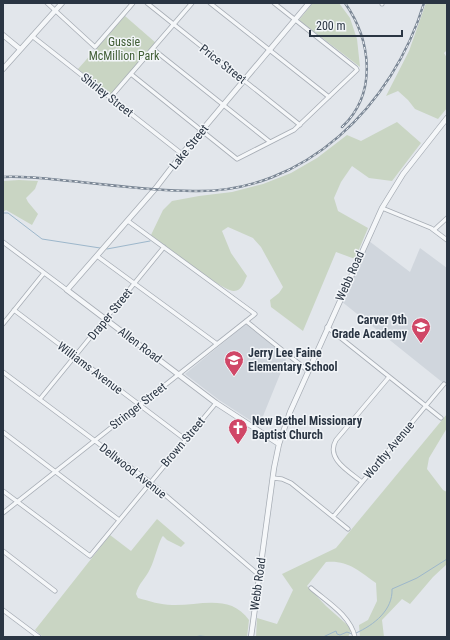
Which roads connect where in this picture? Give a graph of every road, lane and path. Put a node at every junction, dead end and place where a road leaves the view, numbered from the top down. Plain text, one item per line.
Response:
1 (47, 3) edge
2 (62, 3) edge
3 (133, 3) edge
4 (147, 3) edge
5 (192, 3) edge
6 (210, 3) edge
7 (274, 3) edge
8 (309, 3) edge
9 (55, 11) junction
10 (296, 20) junction
11 (174, 24) junction
12 (3, 35) edge
13 (32, 36) junction
14 (20, 49) junction
15 (153, 49) junction
16 (270, 50) junction
17 (3, 69) edge
18 (131, 74) junction
19 (244, 81) junction
20 (329, 97) junction
21 (110, 98) junction
22 (224, 105) junction
23 (447, 118) edge
24 (300, 125) junction
25 (201, 131) junction
26 (270, 142) junction
27 (182, 154) junction
28 (382, 208) junction
29 (447, 218) edge
30 (128, 221) junction
31 (434, 230) junction
32 (447, 240) edge
33 (5, 244) edge
34 (164, 247) junction
35 (3, 249) edge
36 (97, 256) junction
37 (44, 273) junction
38 (135, 284) junction
39 (67, 290) junction
40 (14, 310) junction
41 (106, 319) junction
42 (246, 321) junction
43 (3, 324) edge
44 (327, 327) junction
45 (217, 344) junction
46 (75, 356) junction
47 (307, 370) junction
48 (3, 372) edge
49 (178, 374) junction
50 (389, 377) junction
51 (444, 384) dead end
52 (40, 399) junction
53 (216, 403) junction
54 (139, 404) junction
55 (426, 406) junction
56 (440, 418) dead end
57 (3, 432) edge
58 (94, 440) junction
59 (186, 440) junction
60 (279, 444) junction
61 (55, 471) junction
62 (273, 478) junction
63 (150, 482) junction
64 (362, 482) junction
65 (3, 491) edge
66 (17, 502) junction
67 (3, 513) edge
68 (333, 516) junction
69 (119, 520) junction
70 (348, 528) dead end
71 (3, 551) edge
72 (259, 574) junction
73 (311, 588) dead end
74 (55, 591) dead end
75 (3, 610) edge
76 (39, 637) edge
77 (251, 637) edge
78 (355, 637) edge

1 - 9 street
2 - 9 street
3 - 9 street
4 - 11 street, Price Street
5 - 11 street
6 - 16 street
7 - 10 street
8 - 10 street, Lake Street
9 - 13 street
10 - 16 street, Lake Street
10 - 20 street
11 - 15 street
11 - 19 street, Price Street
12 - 14 street
13 - 14 street
13 - 21 street, Shirley Street
14 - 17 street
15 - 18 street
15 - 22 street
16 - 19 street, Lake Street
16 - 20 street
18 - 21 street
18 - 25 street
19 - 22 street, Lake Street
19 - 24 street, Price Street
20 - 24 street
21 - 27 street, Shirley Street
22 - 25 street, Lake Street
22 - 26 street
23 - 28 street, Webb Road
24 - 26 street
25 - 26 street
25 - 27 street, Lake Street
27 - 30 street, Lake Street
28 - 31 street
28 - 44 street, Webb Road
29 - 31 street
30 - 34 street
30 - 36 street, Lake Street
31 - 32 street
33 - 35 street
33 - 37 street, Allen Road
34 - 38 street, Draper Street
34 - 42 street, Stringer Street
36 - 38 street
36 - 39 street, Lake Street
37 - 39 street, Allen Road
37 - 40 street
38 - 41 street, Draper Street
38 - 45 street
39 - 41 street, Allen Road
40 - 43 street
40 - 46 street, Williams Avenue
41 - 46 street, Draper Street
41 - 49 street, Allen Road
42 - 45 street, Stringer Street
42 - 47 street
44 - 47 street, Webb Road
44 - 50 street
45 - 49 street, Stringer Street
46 - 52 street, Draper Street
46 - 54 street, Williams Avenue
47 - 60 street, Webb Road
48 - 52 street, Dellwood Avenue
49 - 53 street, Allen Road
49 - 54 street, Stringer Street
50 - 55 street
50 - 64 street
51 - 55 street, Worthy Avenue
52 - 58 street, Dellwood Avenue
53 - 59 street, Brown Street
53 - 60 street, Allen Road
54 - 58 street, Stringer Street
54 - 59 street, Williams Avenue
55 - 56 street
55 - 64 street, Worthy Avenue
57 - 61 street
58 - 61 street, Stringer Street
58 - 63 street, Dellwood Avenue
59 - 63 street, Brown Street
60 - 62 street, Webb Road
61 - 66 street, Stringer Street
61 - 69 street
62 - 68 street
62 - 72 street, Webb Road
63 - 69 street, Brown Street
63 - 72 street, Dellwood Avenue
64 - 68 street, Worthy Avenue
65 - 66 street
66 - 67 street, Stringer Street
66 - 69 street, Brown Street
68 - 70 street
71 - 74 street
72 - 77 street, Webb Road
73 - 78 street
75 - 76 street

